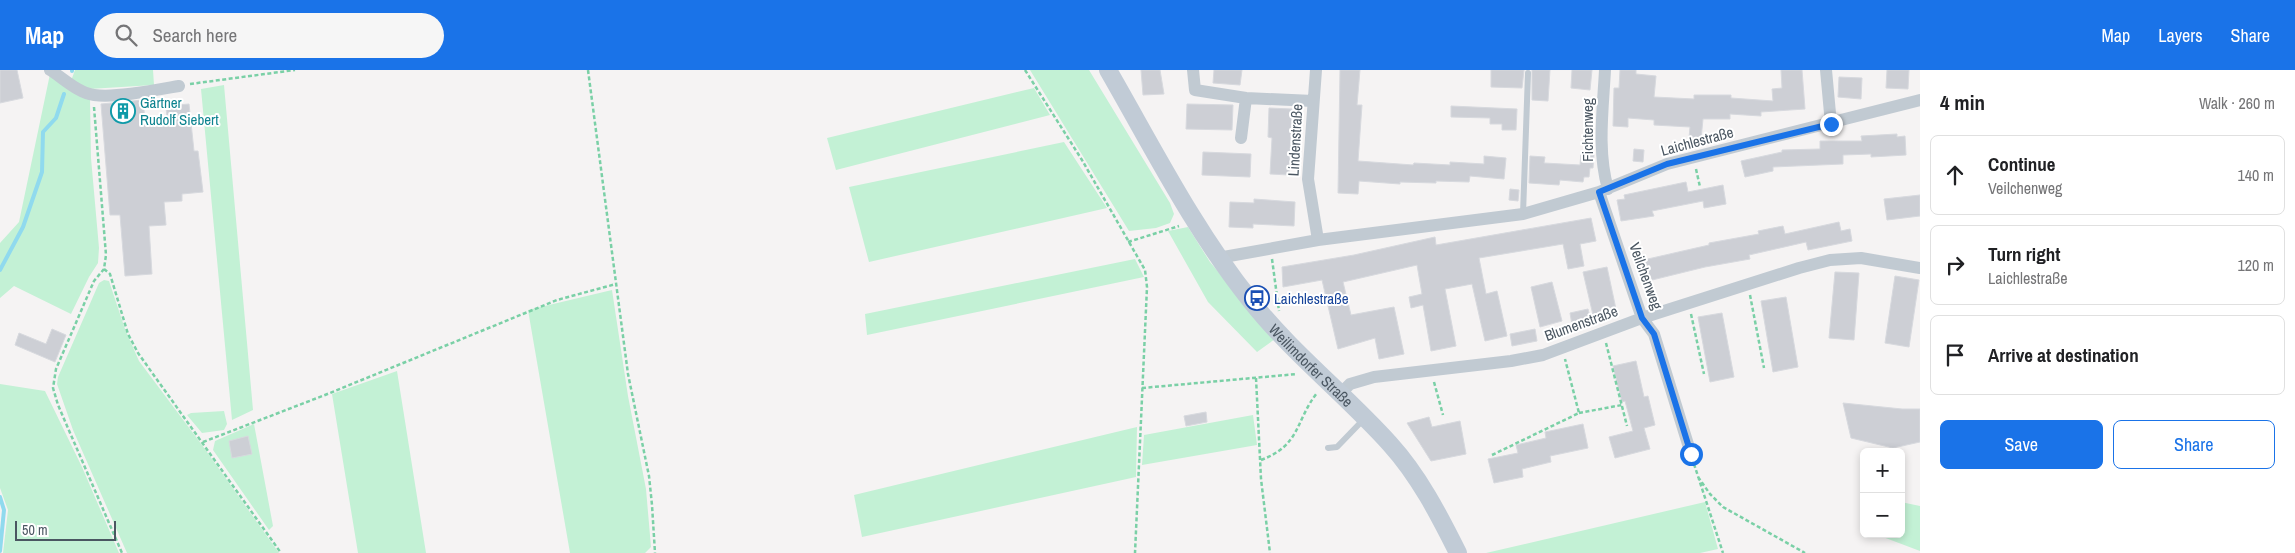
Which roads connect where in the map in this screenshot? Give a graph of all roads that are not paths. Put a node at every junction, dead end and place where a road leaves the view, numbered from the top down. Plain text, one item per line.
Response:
1 (50, 70) edge
2 (1108, 70) edge
3 (1193, 70) edge
4 (1316, 70) edge
5 (1605, 70) edge
6 (1826, 70) edge
7 (1528, 73) dead end
8 (179, 86) road end
9 (1246, 98) junction
10 (1920, 100) edge
11 (1313, 101) junction
12 (1831, 124) junction
13 (1241, 138) dead end
14 (1603, 191) junction
15 (1523, 214) junction
16 (1318, 240) junction
17 (1218, 258) junction
18 (1920, 268) edge
19 (1642, 318) junction
20 (1341, 393) junction
21 (1364, 418) junction
22 (1328, 448) dead end
23 (1691, 454) road end
24 (1458, 553) edge

1 - 8 street
2 - 17 main road, Weilimdorfer Straße
3 - 9 street
4 - 11 street, Lindenstraße
5 - 14 street, Fichtenweg
6 - 12 street
7 - 15 lane
9 - 11 street
9 - 13 street
10 - 12 street, Laichlestraße
11 - 16 street, Lindenstraße
12 - 14 street, Laichlestraße
14 - 15 street, Laichlestraße
14 - 19 street, Veilchenweg
15 - 16 street, Laichlestraße
16 - 17 street, Laichlestraße
17 - 20 main road, Weilimdorfer Straße
18 - 19 street, Blumenstraße
19 - 20 street, Blumenstraße
19 - 23 street, Veilchenweg
20 - 21 main road, Weilimdorfer Straße
21 - 22 lane
21 - 24 main road, Weilimdorfer Straße

